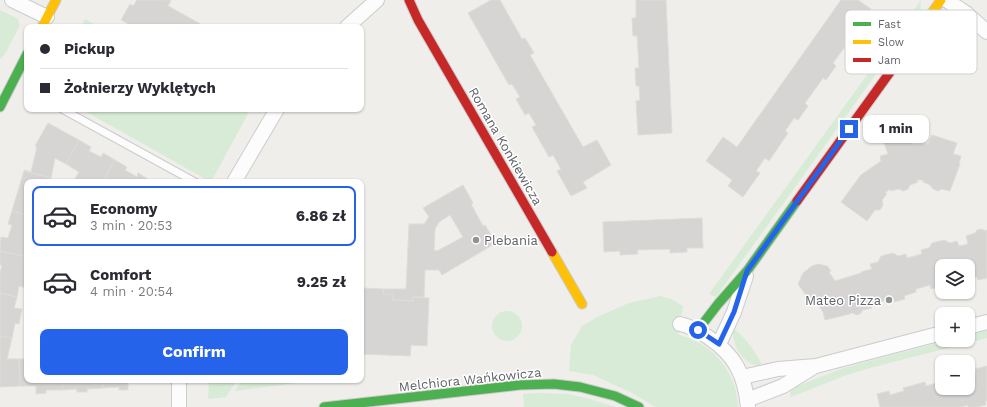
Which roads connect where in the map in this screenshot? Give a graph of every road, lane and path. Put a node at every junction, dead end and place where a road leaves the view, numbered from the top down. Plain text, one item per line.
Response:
1 (12, 0) edge
2 (56, 0) edge
3 (377, 0) edge
4 (409, 0) edge
5 (941, 0) edge
6 (946, 0) edge
7 (934, 10) edge
8 (961, 10) edge
9 (44, 22) edge
10 (977, 23) edge
11 (350, 24) edge
12 (987, 32) edge
13 (24, 60) edge
14 (888, 74) edge
15 (0, 107) edge
16 (67, 112) edge
17 (275, 112) edge
18 (189, 179) edge
19 (236, 179) edge
20 (747, 271) junction
21 (582, 304) dead end
22 (987, 322) edge
23 (680, 324) dead end
24 (975, 325) edge
25 (698, 330) junction
26 (935, 335) edge
27 (719, 344) junction
28 (816, 366) junction
29 (742, 377) junction
30 (179, 383) edge
31 (748, 404) edge
32 (179, 407) edge
33 (324, 407) edge
34 (639, 407) edge

1 - 9 street
2 - 9 street
3 - 11 street
4 - 21 street, Romana Konkiewicza
5 - 7 street
6 - 8 street
10 - 12 street
13 - 15 street
14 - 20 street
16 - 18 lane
17 - 19 street
20 - 25 street
20 - 27 street
22 - 24 street
23 - 25 street
25 - 27 street
26 - 28 street
27 - 29 street
28 - 29 street
28 - 31 street
29 - 31 street
30 - 32 street
33 - 34 street, Melchiora Wańkowicza

